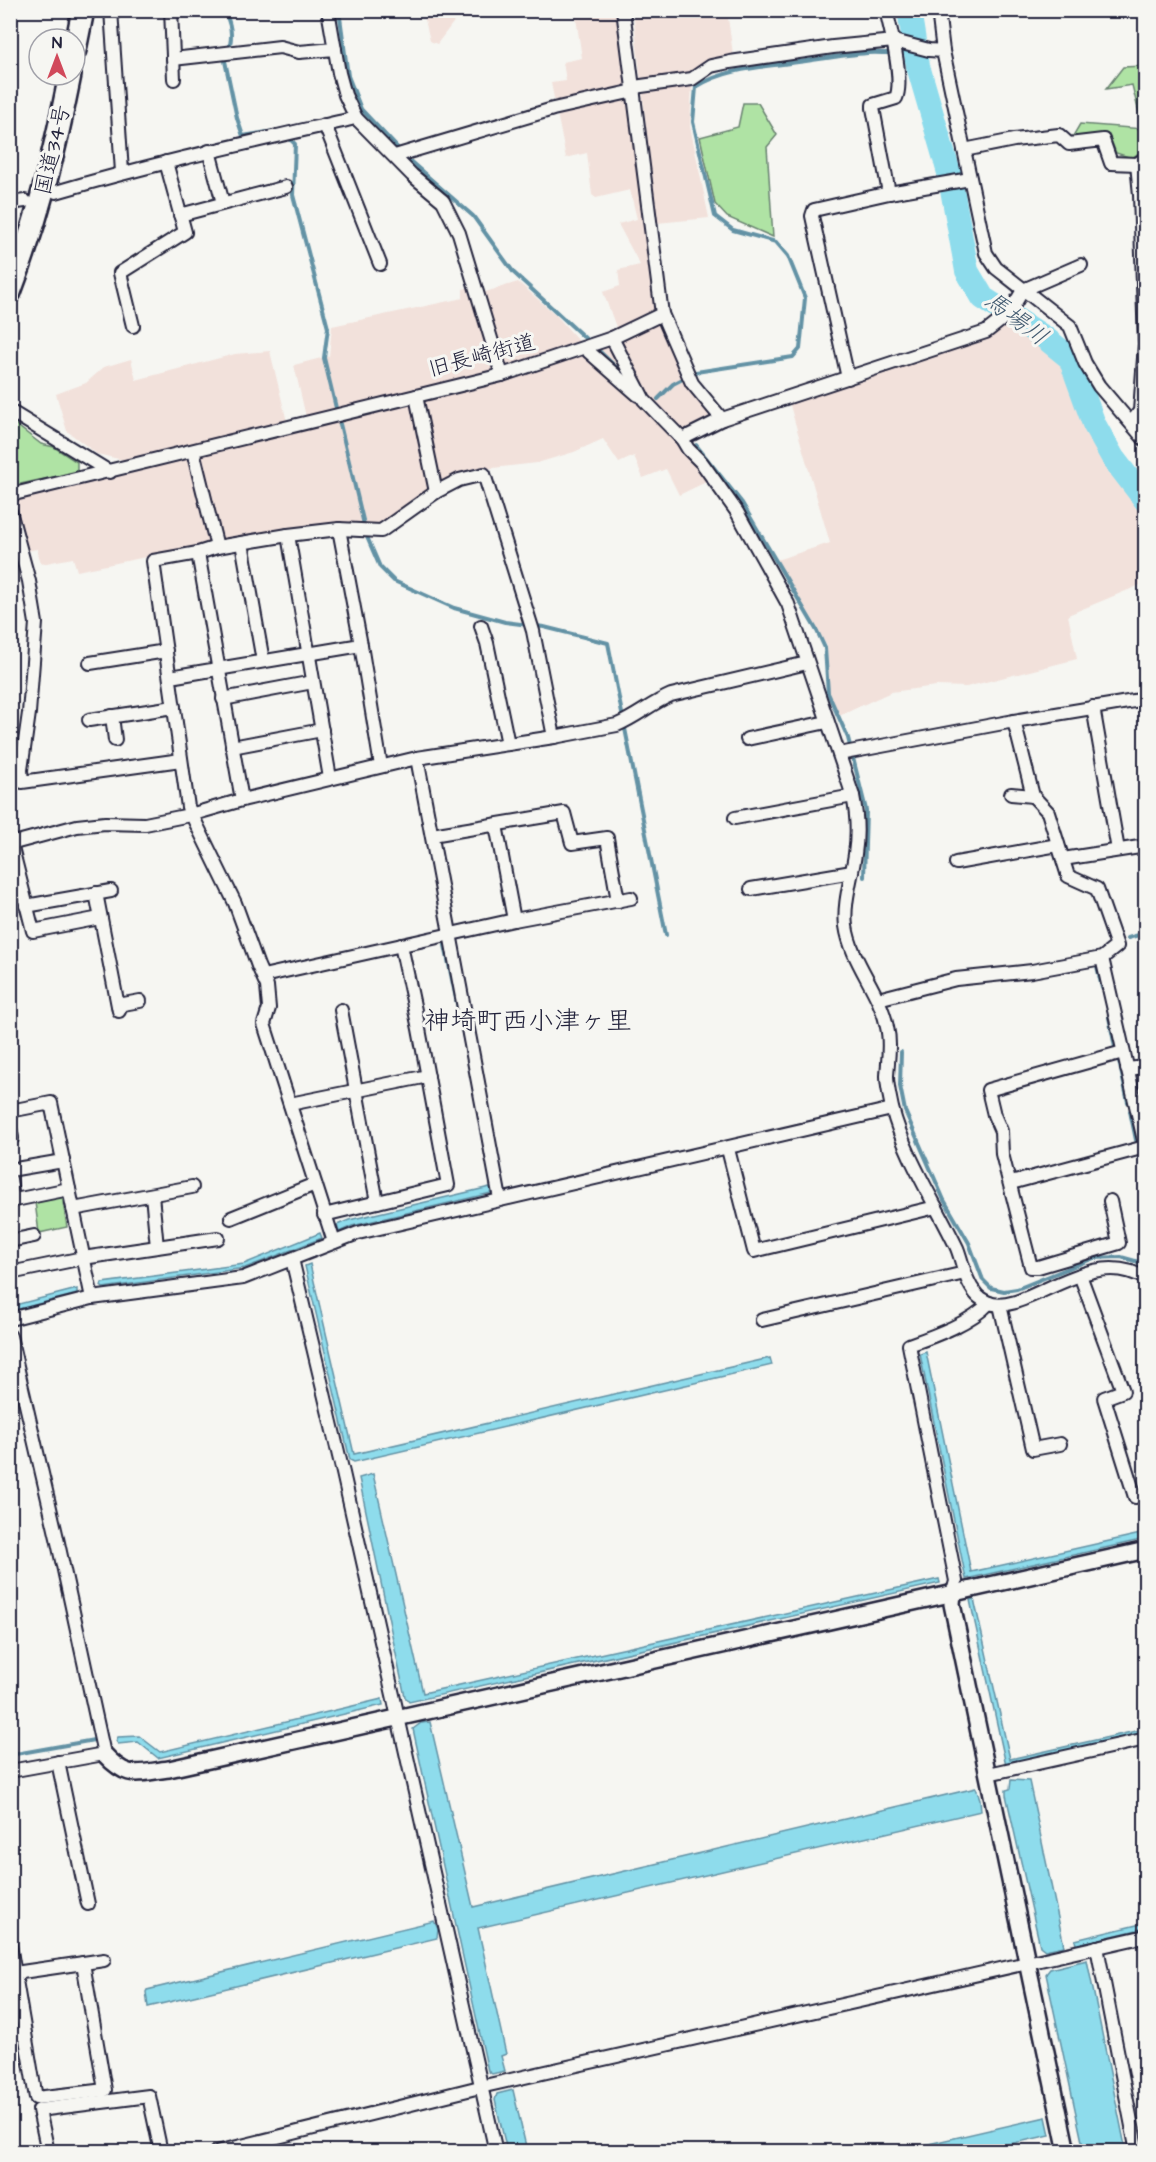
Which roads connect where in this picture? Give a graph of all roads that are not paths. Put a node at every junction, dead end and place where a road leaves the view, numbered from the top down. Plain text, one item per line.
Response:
1 (83, 10) edge
2 (111, 10) edge
3 (171, 10) edge
4 (328, 10) edge
5 (623, 10) edge
6 (886, 10) edge
7 (938, 10) edge
8 (80, 27) edge
9 (896, 47) junction
10 (335, 48) junction
11 (943, 51) junction
12 (173, 59) junction
13 (174, 79) dead end
14 (67, 87) edge
15 (634, 89) junction
16 (356, 118) junction
17 (325, 125) junction
18 (964, 150) junction
19 (209, 151) junction
20 (394, 156) junction
21 (1141, 161) edge
22 (166, 162) junction
23 (122, 172) junction
24 (964, 180) junction
25 (286, 187) dead end
26 (57, 192) dead end
27 (889, 194) junction
28 (25, 201) dead end
29 (10, 203) edge
30 (223, 203) junction
31 (180, 215) junction
32 (380, 264) dead end
33 (1081, 265) dead end
34 (1023, 290) junction
35 (10, 292) edge
36 (662, 314) junction
37 (133, 326) dead end
38 (612, 338) junction
39 (587, 347) junction
40 (501, 375) junction
41 (848, 378) junction
42 (416, 396) junction
43 (644, 400) junction
44 (10, 411) edge
45 (1146, 417) edge
46 (722, 419) junction
47 (1131, 423) junction
48 (682, 438) junction
49 (1146, 441) edge
50 (193, 452) junction
51 (110, 472) junction
52 (436, 492) junction
53 (10, 495) edge
54 (10, 511) edge
55 (339, 529) junction
56 (288, 535) junction
57 (243, 543) junction
58 (217, 547) junction
59 (198, 553) junction
60 (481, 627) dead end
61 (361, 645) junction
62 (166, 651) junction
63 (308, 654) junction
64 (263, 661) junction
65 (90, 663) dead end
66 (807, 663) junction
67 (218, 669) junction
68 (170, 677) junction
69 (313, 682) junction
70 (223, 699) junction
71 (1146, 699) edge
72 (174, 707) junction
73 (1093, 707) junction
74 (112, 716) junction
75 (89, 720) dead end
76 (1014, 721) junction
77 (827, 722) junction
78 (322, 730) junction
79 (554, 737) junction
80 (747, 739) dead end
81 (115, 740) dead end
82 (508, 744) junction
83 (232, 747) junction
84 (839, 754) junction
85 (417, 758) junction
86 (181, 760) junction
87 (381, 766) junction
88 (330, 778) junction
89 (1011, 794) dead end
90 (853, 796) junction
91 (1033, 796) junction
92 (242, 800) junction
93 (190, 815) junction
94 (735, 818) dead end
95 (496, 825) junction
96 (432, 835) junction
97 (11, 844) edge
98 (1058, 844) junction
99 (1146, 846) edge
100 (1118, 850) junction
101 (1063, 859) junction
102 (956, 863) dead end
103 (852, 872) junction
104 (751, 889) dead end
105 (111, 891) dead end
106 (96, 893) junction
107 (26, 906) junction
108 (100, 918) junction
109 (514, 920) junction
110 (450, 934) junction
111 (400, 945) junction
112 (1102, 958) junction
113 (263, 976) junction
114 (878, 999) junction
115 (140, 1001) dead end
116 (341, 1010) dead end
117 (1124, 1052) junction
118 (1146, 1067) edge
119 (1127, 1070) junction
120 (428, 1076) junction
121 (355, 1091) junction
122 (290, 1104) junction
123 (892, 1109) junction
124 (10, 1111) edge
125 (10, 1128) edge
126 (10, 1139) edge
127 (1145, 1148) edge
128 (729, 1153) dead end
129 (63, 1161) junction
130 (10, 1170) edge
131 (10, 1179) edge
132 (1011, 1183) junction
133 (315, 1184) junction
134 (192, 1187) dead end
135 (69, 1189) junction
136 (152, 1194) junction
137 (12, 1200) edge
138 (500, 1200) junction
139 (1110, 1201) dead end
140 (377, 1202) junction
141 (936, 1208) junction
142 (73, 1209) junction
143 (324, 1215) junction
144 (231, 1218) dead end
145 (34, 1236) dead end
146 (218, 1238) dead end
147 (10, 1241) edge
148 (334, 1242) junction
149 (158, 1247) junction
150 (83, 1258) junction
151 (292, 1258) junction
152 (1087, 1264) junction
153 (10, 1273) edge
154 (965, 1273) junction
155 (1146, 1279) edge
156 (92, 1298) junction
157 (994, 1304) junction
158 (10, 1319) edge
159 (762, 1320) dead end
160 (10, 1336) edge
161 (1060, 1444) dead end
162 (1135, 1497) dead end
163 (1146, 1550) edge
164 (953, 1592) junction
165 (397, 1717) junction
166 (1146, 1738) edge
167 (104, 1754) junction
168 (58, 1762) junction
169 (10, 1771) edge
170 (988, 1774) junction
171 (88, 1904) dead end
172 (1146, 1936) edge
173 (10, 1945) edge
174 (1096, 1947) junction
175 (104, 1960) dead end
176 (83, 1963) junction
177 (1028, 1963) junction
178 (15, 1973) junction
179 (10, 2034) edge
180 (25, 2034) junction
181 (480, 2087) junction
182 (48, 2151) edge
183 (161, 2151) edge
184 (217, 2151) edge
185 (496, 2151) edge
186 (1067, 2151) edge
187 (1137, 2151) edge

1 - 8 highway
2 - 23 street
3 - 12 street
4 - 10 street
5 - 15 street
6 - 9 street
7 - 11 street
9 - 11 street
9 - 15 street
9 - 27 street
10 - 12 street
10 - 16 street
11 - 18 street
12 - 13 street
14 - 35 highway, 国道34号
15 - 20 street
15 - 36 street
16 - 17 street
16 - 20 street
17 - 19 street
17 - 32 street
18 - 21 street
18 - 24 street
19 - 22 street
19 - 30 street
20 - 40 street
21 - 47 street
22 - 23 street
22 - 31 street
23 - 26 street
24 - 27 street
24 - 34 street
25 - 30 street
27 - 41 street
28 - 29 street
30 - 31 street
31 - 37 street
33 - 34 street
34 - 41 street
34 - 47 street
36 - 38 street, 旧長崎街道
36 - 46 street
38 - 39 street, 旧長崎街道
38 - 43 street
39 - 40 street, 旧長崎街道
39 - 43 street
40 - 42 street, 旧長崎街道
41 - 46 street
42 - 50 street, 旧長崎街道
42 - 52 street
43 - 48 street
44 - 51 street
45 - 47 street
46 - 48 street
47 - 49 street
48 - 66 street
50 - 51 street, 旧長崎街道
50 - 58 street
51 - 53 street, 旧長崎街道
52 - 55 street
52 - 79 street
54 - 86 street
55 - 56 street
55 - 61 street
56 - 57 street
56 - 63 street
57 - 58 street
57 - 64 street
58 - 59 street
59 - 62 street
59 - 67 street
60 - 82 street
61 - 63 street
61 - 87 street
62 - 65 street
62 - 68 street
63 - 64 street
63 - 69 street
64 - 67 street
66 - 77 street
66 - 79 street
67 - 68 street
67 - 70 street
68 - 72 street
69 - 70 street
69 - 78 street
70 - 83 street
71 - 73 street
72 - 74 street
72 - 86 street
73 - 76 street
73 - 100 street
74 - 75 street
74 - 81 street
76 - 84 street
76 - 91 street
77 - 80 street
77 - 84 street
78 - 83 street
78 - 88 street
79 - 82 street
82 - 85 street
83 - 92 street
84 - 90 street
85 - 87 street
85 - 96 street
86 - 93 street
87 - 88 street
88 - 92 street
89 - 91 street
90 - 94 street
90 - 103 street
91 - 98 street
92 - 93 street
93 - 97 street
93 - 113 street
95 - 96 street
95 - 109 street
95 - 109 street
96 - 110 street
97 - 107 street
98 - 101 street
98 - 102 street
99 - 100 street
100 - 101 street
101 - 112 street
103 - 104 street
103 - 114 street
105 - 106 street
106 - 107 street
106 - 108 street
107 - 108 street
108 - 115 street
109 - 110 street
110 - 111 street
110 - 138 street
111 - 113 street
111 - 120 street
112 - 114 street
112 - 117 street
113 - 122 street
114 - 123 street
116 - 121 street
117 - 119 street
117 - 132 street
118 - 119 street
119 - 127 street
120 - 121 street
120 - 140 street
121 - 122 street
121 - 140 street
122 - 133 street
123 - 138 street
123 - 141 street
124 - 129 street
125 - 126 street
127 - 132 street
128 - 141 street
129 - 130 street
129 - 135 street
131 - 137 street
132 - 152 street
133 - 143 street
133 - 144 street
134 - 136 street
135 - 137 street
135 - 142 street
136 - 142 street
136 - 149 street
138 - 148 street
139 - 152 street
140 - 143 street
141 - 154 street
142 - 150 street
143 - 148 street
145 - 147 street
146 - 149 street
148 - 151 street
149 - 150 street
150 - 153 street
150 - 156 street
151 - 156 street
151 - 165 street
152 - 155 street
152 - 157 street
152 - 162 street
154 - 157 street
154 - 159 street
156 - 158 street
157 - 161 street
157 - 164 street
160 - 167 street
163 - 164 street
164 - 165 street
164 - 170 street
165 - 167 street
165 - 181 street
166 - 170 street
167 - 168 street
168 - 169 street
168 - 171 street
170 - 177 street
172 - 174 street
173 - 178 street
174 - 177 street
174 - 187 street
175 - 176 street
176 - 178 street
176 - 180 street
177 - 181 street
177 - 186 street
178 - 180 street
179 - 180 street
181 - 184 street
181 - 185 street
182 - 183 street

